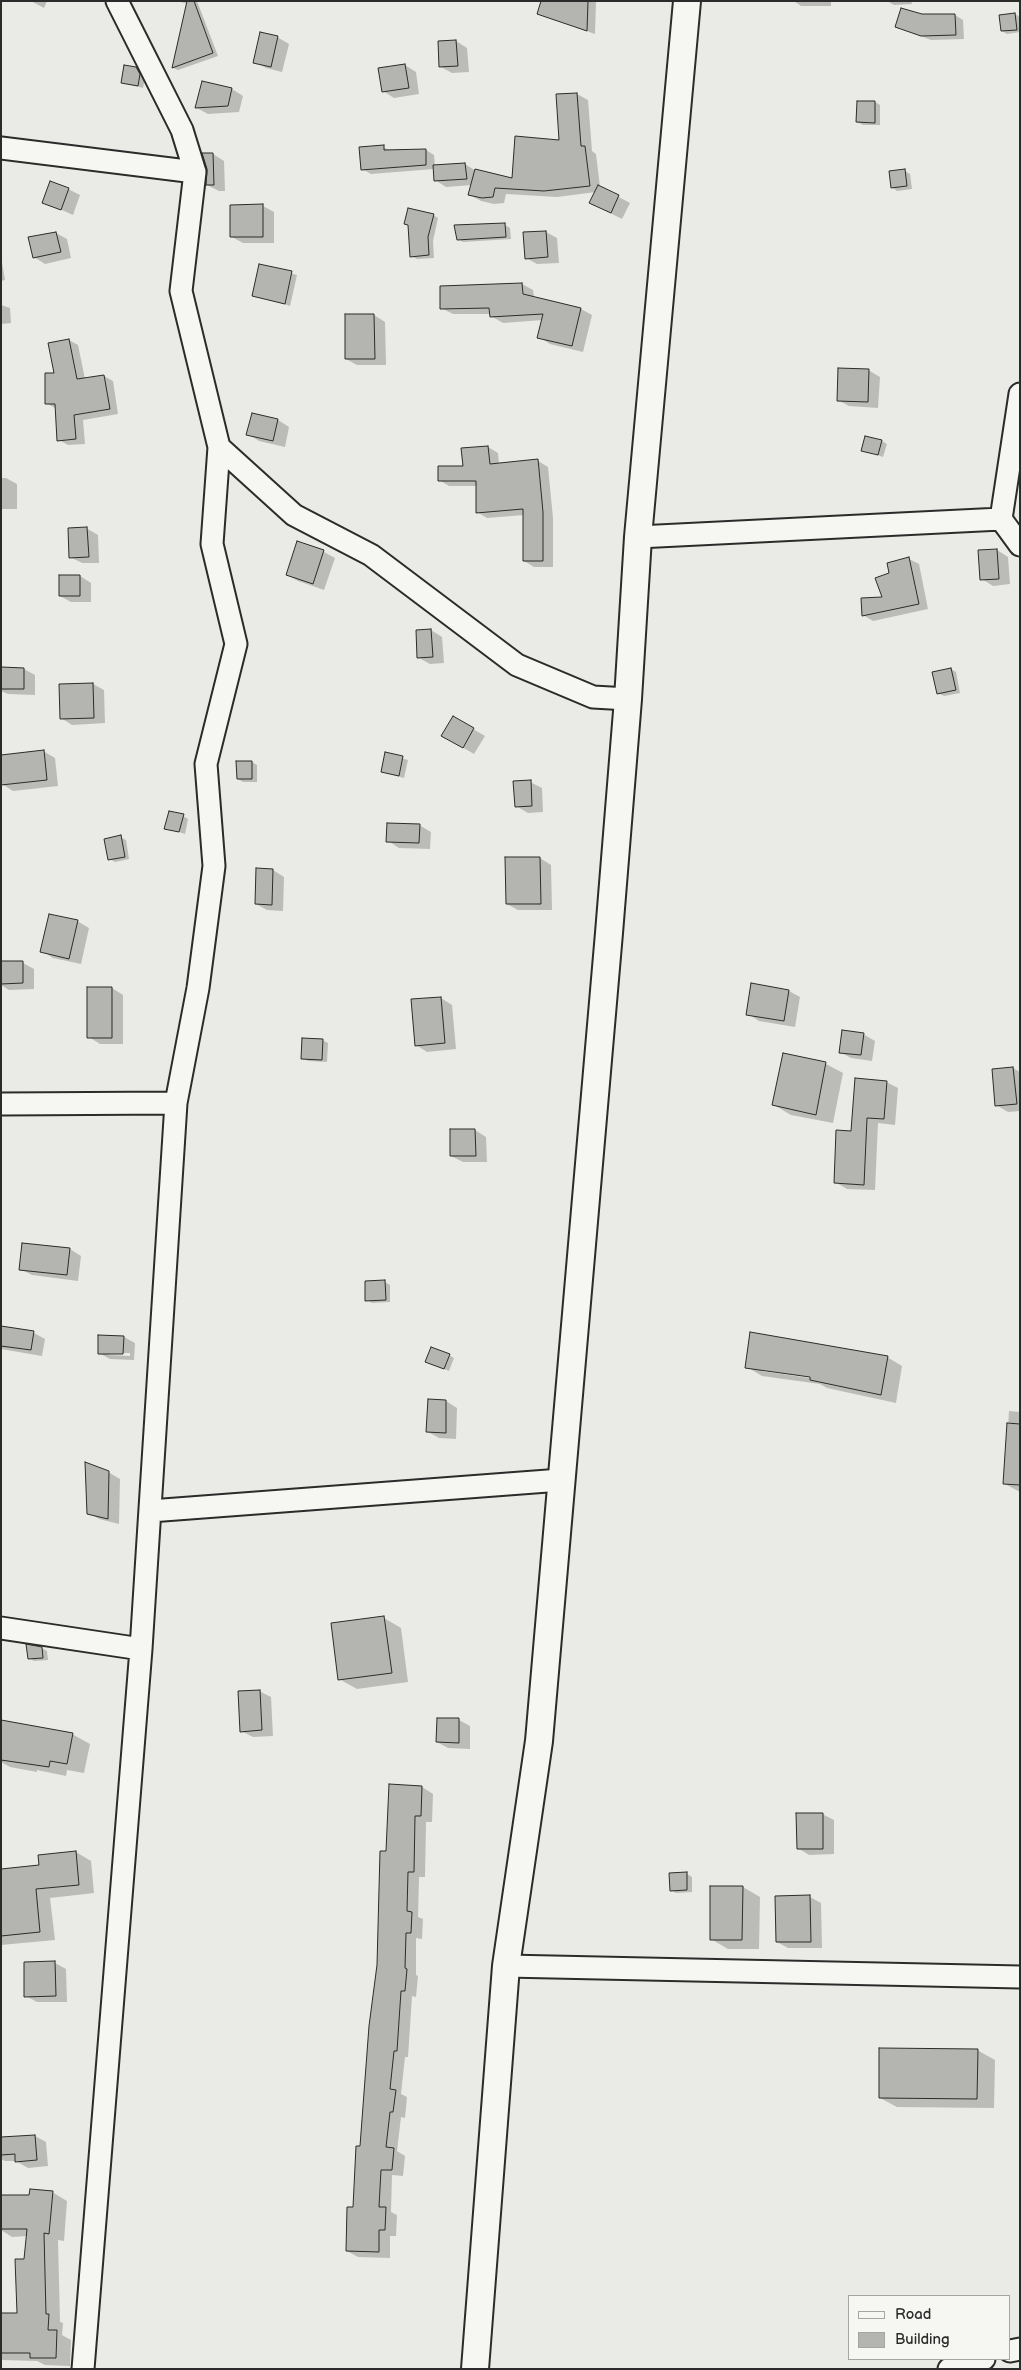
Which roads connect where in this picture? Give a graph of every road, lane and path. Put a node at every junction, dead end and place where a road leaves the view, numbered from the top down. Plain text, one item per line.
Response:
1 (117, 1) edge
2 (687, 1) edge
3 (1, 148) edge
4 (195, 172) junction
5 (1020, 394) edge
6 (219, 447) junction
7 (1001, 519) junction
8 (638, 537) junction
9 (1020, 545) edge
10 (628, 699) junction
11 (176, 1103) junction
12 (2, 1108) edge
13 (562, 1480) junction
14 (150, 1510) junction
15 (1, 1628) edge
16 (141, 1649) junction
17 (506, 1966) junction
18 (1020, 1977) edge
19 (980, 2360) edge
20 (83, 2369) edge
21 (475, 2369) edge
22 (949, 2369) edge

1 - 4 street
2 - 8 main road
3 - 4 street
4 - 6 street
5 - 7 street
6 - 10 street
6 - 11 street
7 - 8 street
7 - 9 street
8 - 10 main road
10 - 13 main road
11 - 12 street
11 - 14 street
13 - 14 street
13 - 17 main road
14 - 16 street
15 - 16 street
16 - 20 street
17 - 18 street
17 - 21 main road
19 - 22 street

